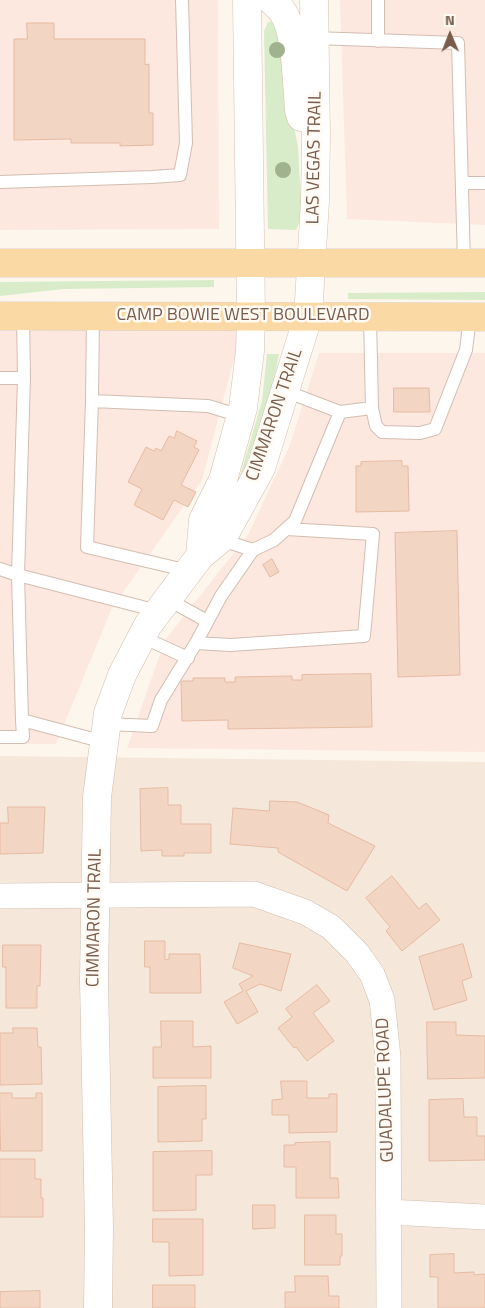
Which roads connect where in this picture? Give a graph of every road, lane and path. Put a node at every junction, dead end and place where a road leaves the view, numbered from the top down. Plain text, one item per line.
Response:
1 (182, 0) edge
2 (247, 0) edge
3 (271, 0) edge
4 (314, 0) edge
5 (378, 0) edge
6 (314, 38) junction
7 (378, 41) junction
8 (316, 135) junction
9 (0, 182) edge
10 (462, 183) junction
11 (485, 183) edge
12 (0, 263) edge
13 (251, 263) junction
14 (312, 263) junction
15 (474, 263) edge
16 (12, 316) edge
17 (92, 316) junction
18 (251, 316) junction
19 (308, 316) junction
20 (370, 317) junction
21 (478, 317) edge
22 (0, 378) edge
23 (24, 378) junction
24 (285, 391) junction
25 (92, 401) junction
26 (372, 408) junction
27 (340, 412) junction
28 (241, 416) junction
29 (286, 529) junction
30 (223, 537) junction
31 (253, 550) junction
32 (194, 563) junction
33 (0, 569) edge
34 (18, 575) junction
35 (163, 605) junction
36 (207, 620) junction
37 (142, 637) junction
38 (196, 643) junction
39 (188, 658) junction
40 (22, 720) junction
41 (105, 733) junction
42 (0, 737) edge
43 (96, 895) junction
44 (0, 896) edge
45 (389, 1212) junction
46 (485, 1217) edge
47 (98, 1308) edge
48 (389, 1308) edge

1 - 9 lane
2 - 13 street
3 - 8 street
4 - 6 street, LAS VEGAS TRAIL
5 - 7 lane
6 - 7 lane
6 - 8 street, LAS VEGAS TRAIL
7 - 10 lane
8 - 14 street, LAS VEGAS TRAIL
10 - 11 lane
10 - 15 lane
12 - 13 main road
13 - 14 main road
13 - 18 street
14 - 15 main road
14 - 19 street, LAS VEGAS TRAIL
16 - 17 main road, CAMP BOWIE WEST BOULEVARD
16 - 23 lane
17 - 18 main road, CAMP BOWIE WEST BOULEVARD
17 - 25 lane
18 - 19 main road, CAMP BOWIE WEST BOULEVARD
18 - 28 street, CIMMARON TRAIL
19 - 20 main road, CAMP BOWIE WEST BOULEVARD
19 - 24 street, CIMMARON TRAIL
20 - 21 main road, CAMP BOWIE WEST BOULEVARD
20 - 26 lane
21 - 26 lane
22 - 23 lane
23 - 34 lane
24 - 27 lane
24 - 30 street, CIMMARON TRAIL
25 - 28 lane
25 - 32 lane
26 - 27 lane
27 - 29 lane
28 - 32 street, CIMMARON TRAIL
29 - 31 lane
29 - 38 lane
30 - 31 lane
30 - 32 street, CIMMARON TRAIL
31 - 36 lane
32 - 35 street, CIMMARON TRAIL
33 - 34 lane
34 - 35 lane
34 - 40 lane
35 - 36 lane
35 - 37 street, CIMMARON TRAIL
36 - 38 lane
37 - 39 lane
37 - 41 street, CIMMARON TRAIL
38 - 39 lane
39 - 41 lane
40 - 41 lane
40 - 42 lane
41 - 43 street, CIMMARON TRAIL
43 - 44 street, GUADALUPE ROAD
43 - 45 street, GUADALUPE ROAD
43 - 47 street, CIMMARON TRAIL
45 - 46 street
45 - 48 street, GUADALUPE ROAD

